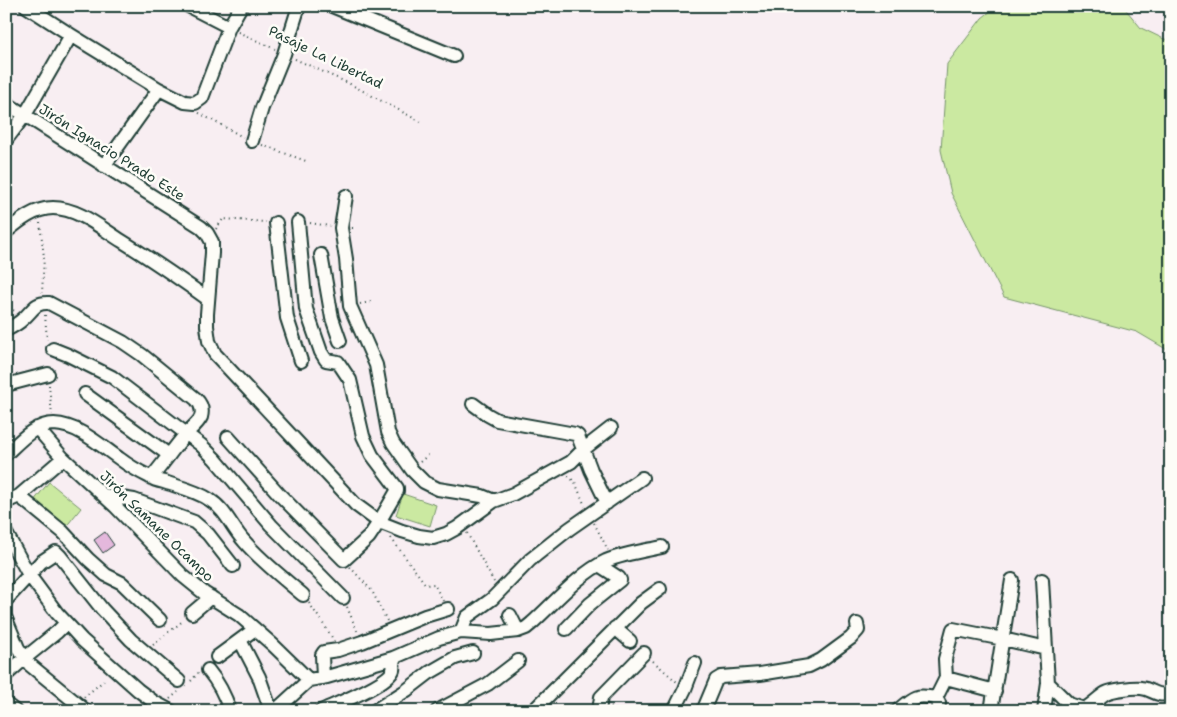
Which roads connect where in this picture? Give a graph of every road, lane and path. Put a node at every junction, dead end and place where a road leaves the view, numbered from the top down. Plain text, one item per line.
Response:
1 (26, 6) edge
2 (188, 6) edge
3 (241, 6) edge
4 (297, 6) edge
5 (332, 6) edge
6 (230, 27) junction
7 (71, 35) junction
8 (284, 54) junction
9 (454, 56) dead end
10 (158, 89) junction
11 (6, 103) edge
12 (25, 115) junction
13 (422, 123) dead end
14 (6, 140) edge
15 (252, 141) dead end
16 (104, 166) junction
17 (346, 196) dead end
18 (38, 211) junction
19 (223, 219) dead end
20 (298, 222) dead end
21 (276, 223) joint
22 (6, 232) edge
23 (321, 256) dead end
24 (208, 299) junction
25 (44, 303) junction
26 (6, 330) edge
27 (340, 341) dead end
28 (53, 349) dead end
29 (301, 361) dead end
30 (48, 374) dead end
31 (6, 385) edge
32 (85, 394) dead end
33 (473, 404) dead end
34 (37, 428) junction
35 (611, 428) dead end
36 (186, 434) junction
37 (228, 437) dead end
38 (584, 449) junction
39 (6, 454) edge
40 (169, 455) junction
41 (63, 458) junction
42 (151, 478) junction
43 (642, 478) dead end
44 (103, 495) junction
45 (19, 496) junction
46 (494, 500) junction
47 (6, 502) edge
48 (607, 502) junction
49 (380, 522) junction
50 (463, 524) junction
51 (6, 533) edge
52 (390, 537) dead end
53 (662, 547) dead end
54 (344, 560) junction
55 (599, 565) junction
56 (233, 566) dead end
57 (29, 575) junction
58 (1012, 580) dead end
59 (1042, 580) dead end
60 (660, 589) dead end
61 (499, 592) junction
62 (303, 595) joint
63 (211, 597) junction
64 (343, 598) joint
65 (6, 600) edge
66 (448, 609) joint
67 (192, 613) joint
68 (510, 615) dead end
69 (6, 620) edge
70 (160, 620) dead end
71 (66, 623) junction
72 (857, 624) dead end
73 (615, 628) junction
74 (255, 629) junction
75 (566, 629) dead end
76 (391, 630) junction
77 (460, 632) junction
78 (518, 632) junction
79 (1003, 639) junction
80 (240, 640) junction
81 (630, 641) dead end
82 (362, 642) junction
83 (1046, 649) junction
84 (338, 650) junction
85 (145, 651) junction
86 (473, 653) dead end
87 (644, 653) joint
88 (217, 656) dead end
89 (25, 658) junction
90 (393, 658) junction
91 (518, 661) dead end
92 (695, 663) dead end
93 (116, 670) junction
94 (208, 670) dead end
95 (6, 675) edge
96 (323, 678) junction
97 (946, 678) junction
98 (308, 680) junction
99 (179, 681) dead end
100 (1048, 682) junction
101 (685, 689) junction
102 (994, 691) junction
103 (1171, 693) edge
104 (936, 698) junction
105 (6, 704) edge
106 (81, 707) edge
107 (15, 711) edge
108 (171, 711) edge
109 (230, 711) edge
110 (273, 711) edge
111 (321, 711) edge
112 (374, 711) edge
113 (437, 711) edge
114 (533, 711) edge
115 (599, 711) edge
116 (674, 711) edge
117 (703, 711) edge
118 (897, 711) edge
119 (938, 711) edge
120 (992, 711) edge
121 (1044, 711) edge

1 - 7 street
2 - 6 street
3 - 6 street
4 - 8 street
5 - 9 street
6 - 8 path, Pasaje La Libertad
6 - 10 street
7 - 10 street
7 - 12 street
8 - 13 path, Pasaje La Libertad
8 - 15 street
10 - 16 street
11 - 12 street, Jirón Ignacio Prado Este
12 - 14 street
12 - 16 street, Jirón Ignacio Prado Este
16 - 24 street, Jirón Ignacio Prado Este
17 - 46 street
18 - 22 street
18 - 24 street
18 - 25 path
19 - 21 path
20 - 49 street
21 - 29 street
23 - 27 street
24 - 49 street
25 - 26 street
25 - 36 street
28 - 36 street
30 - 31 street
32 - 40 street
33 - 38 street
34 - 39 street
34 - 41 street, Jirón Samane Ocampo
34 - 42 street
35 - 38 street
36 - 40 street
36 - 64 street
37 - 54 street
38 - 46 street
38 - 48 street
40 - 42 street
41 - 44 street, Jirón Samane Ocampo
41 - 45 street
42 - 62 street
43 - 48 street
44 - 56 street
44 - 63 street, Jirón Samane Ocampo
45 - 47 street
45 - 70 street
46 - 50 street
48 - 61 street
49 - 50 street
49 - 54 street
50 - 61 path
51 - 57 street
52 - 66 path
53 - 55 street
54 - 76 path
55 - 75 street
55 - 78 street
57 - 65 street
57 - 71 street
57 - 85 street
58 - 79 street
59 - 83 street
60 - 73 street
61 - 77 street
62 - 84 path
63 - 67 street
63 - 74 street, Jirón Samane Ocampo
64 - 82 path
66 - 76 street
67 - 85 path
68 - 78 street
69 - 89 street
71 - 89 street
71 - 93 street
72 - 117 street
73 - 81 street
73 - 114 street
74 - 80 street
74 - 98 street, Jirón Samane Ocampo
76 - 82 street
77 - 78 street
77 - 90 street
79 - 83 street
79 - 97 street
79 - 102 street
80 - 88 street
80 - 110 street
82 - 84 street
83 - 100 street
84 - 96 street
85 - 99 street
86 - 112 street
87 - 101 path
87 - 115 street
89 - 95 street
89 - 106 street
90 - 96 street
90 - 111 street
91 - 113 street
92 - 101 street
93 - 106 path
93 - 108 street
94 - 109 street
96 - 98 street
97 - 102 street
97 - 104 street
98 - 110 street
100 - 103 street
100 - 121 street
101 - 116 street
102 - 120 street
104 - 118 street
104 - 119 street
105 - 107 street

